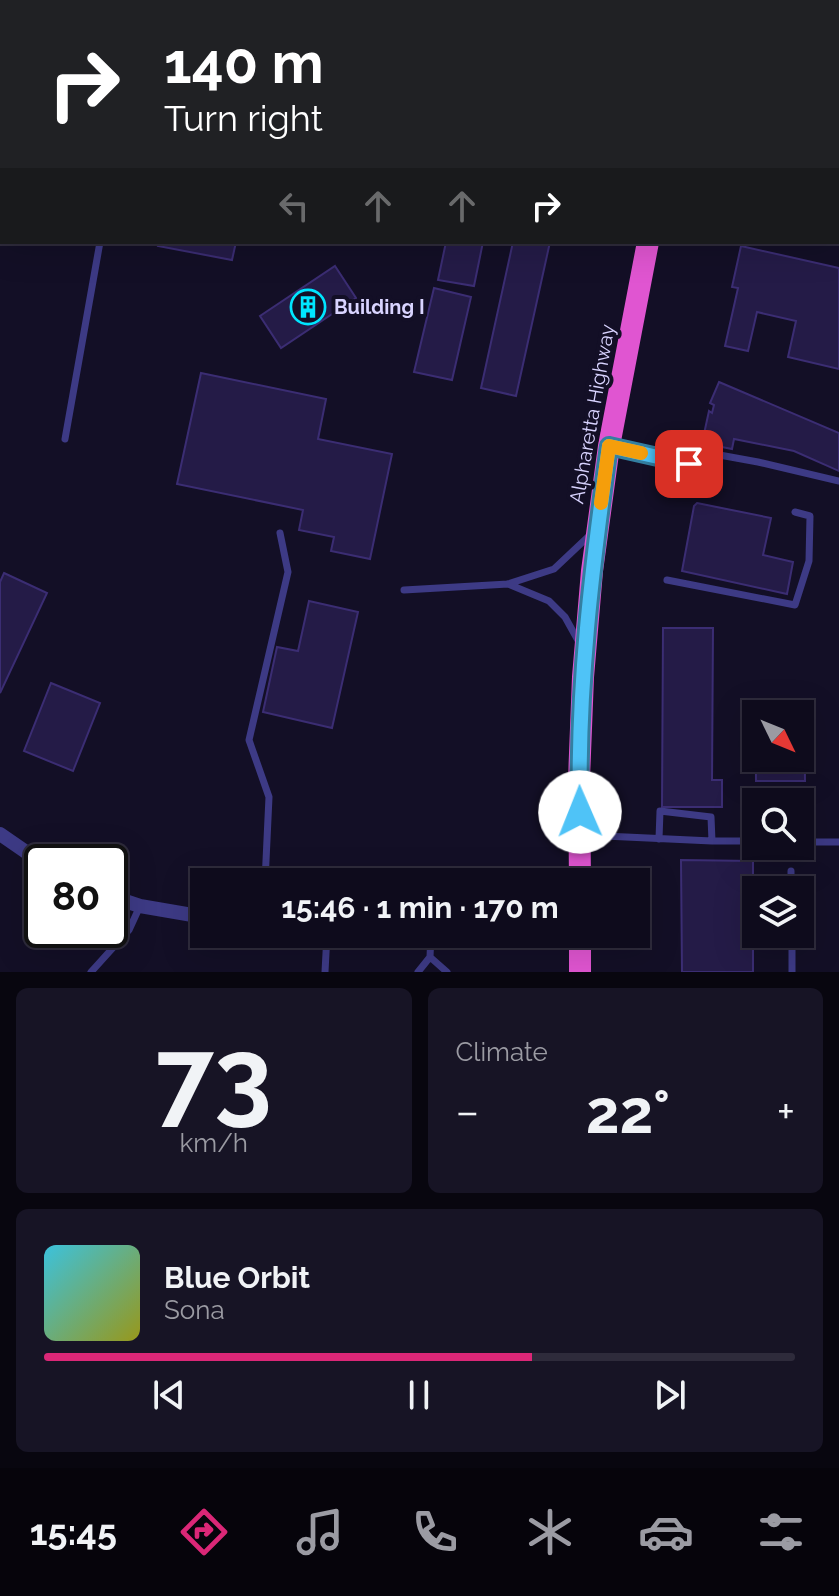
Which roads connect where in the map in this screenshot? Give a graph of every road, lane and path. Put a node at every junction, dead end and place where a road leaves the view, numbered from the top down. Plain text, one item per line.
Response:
1 (100, 244) edge
2 (648, 244) edge
3 (65, 439) dead end
4 (609, 446) junction
5 (692, 450) dead end
6 (839, 481) edge
7 (685, 482) dead end
8 (795, 512) dead end
9 (597, 527) junction
10 (280, 533) dead end
11 (667, 580) dead end
12 (508, 584) junction
13 (404, 590) dead end
14 (585, 653) junction
15 (0, 834) edge
16 (581, 834) junction
17 (659, 839) junction
18 (712, 841) junction
19 (742, 841) edge
20 (814, 842) edge
21 (839, 842) edge
22 (24, 851) edge
23 (266, 868) edge
24 (580, 868) edge
25 (791, 871) dead end
26 (791, 876) edge
27 (128, 902) edge
28 (140, 906) junction
29 (190, 916) edge
30 (326, 948) edge
31 (430, 948) edge
32 (580, 948) edge
33 (792, 948) edge
34 (430, 957) junction
35 (91, 972) edge
36 (325, 972) edge
37 (418, 972) edge
38 (447, 972) edge
39 (580, 972) edge
40 (792, 972) edge

1 - 3 lane
2 - 4 highway, Alpharetta Highway
4 - 7 lane
4 - 9 highway, Alpharetta Highway
5 - 6 lane
8 - 11 lane
9 - 12 lane
9 - 14 highway, Alpharetta Highway
10 - 23 lane
12 - 13 lane
12 - 14 lane
14 - 16 highway, Alpharetta Highway
15 - 22 street
16 - 17 lane
16 - 24 highway, Alpharetta Highway
17 - 18 lane
17 - 18 lane
18 - 19 lane
20 - 21 lane
25 - 26 lane
27 - 28 street
28 - 29 street
28 - 35 lane
30 - 36 lane
31 - 34 lane
32 - 39 highway
33 - 40 lane
34 - 37 lane
34 - 38 lane

